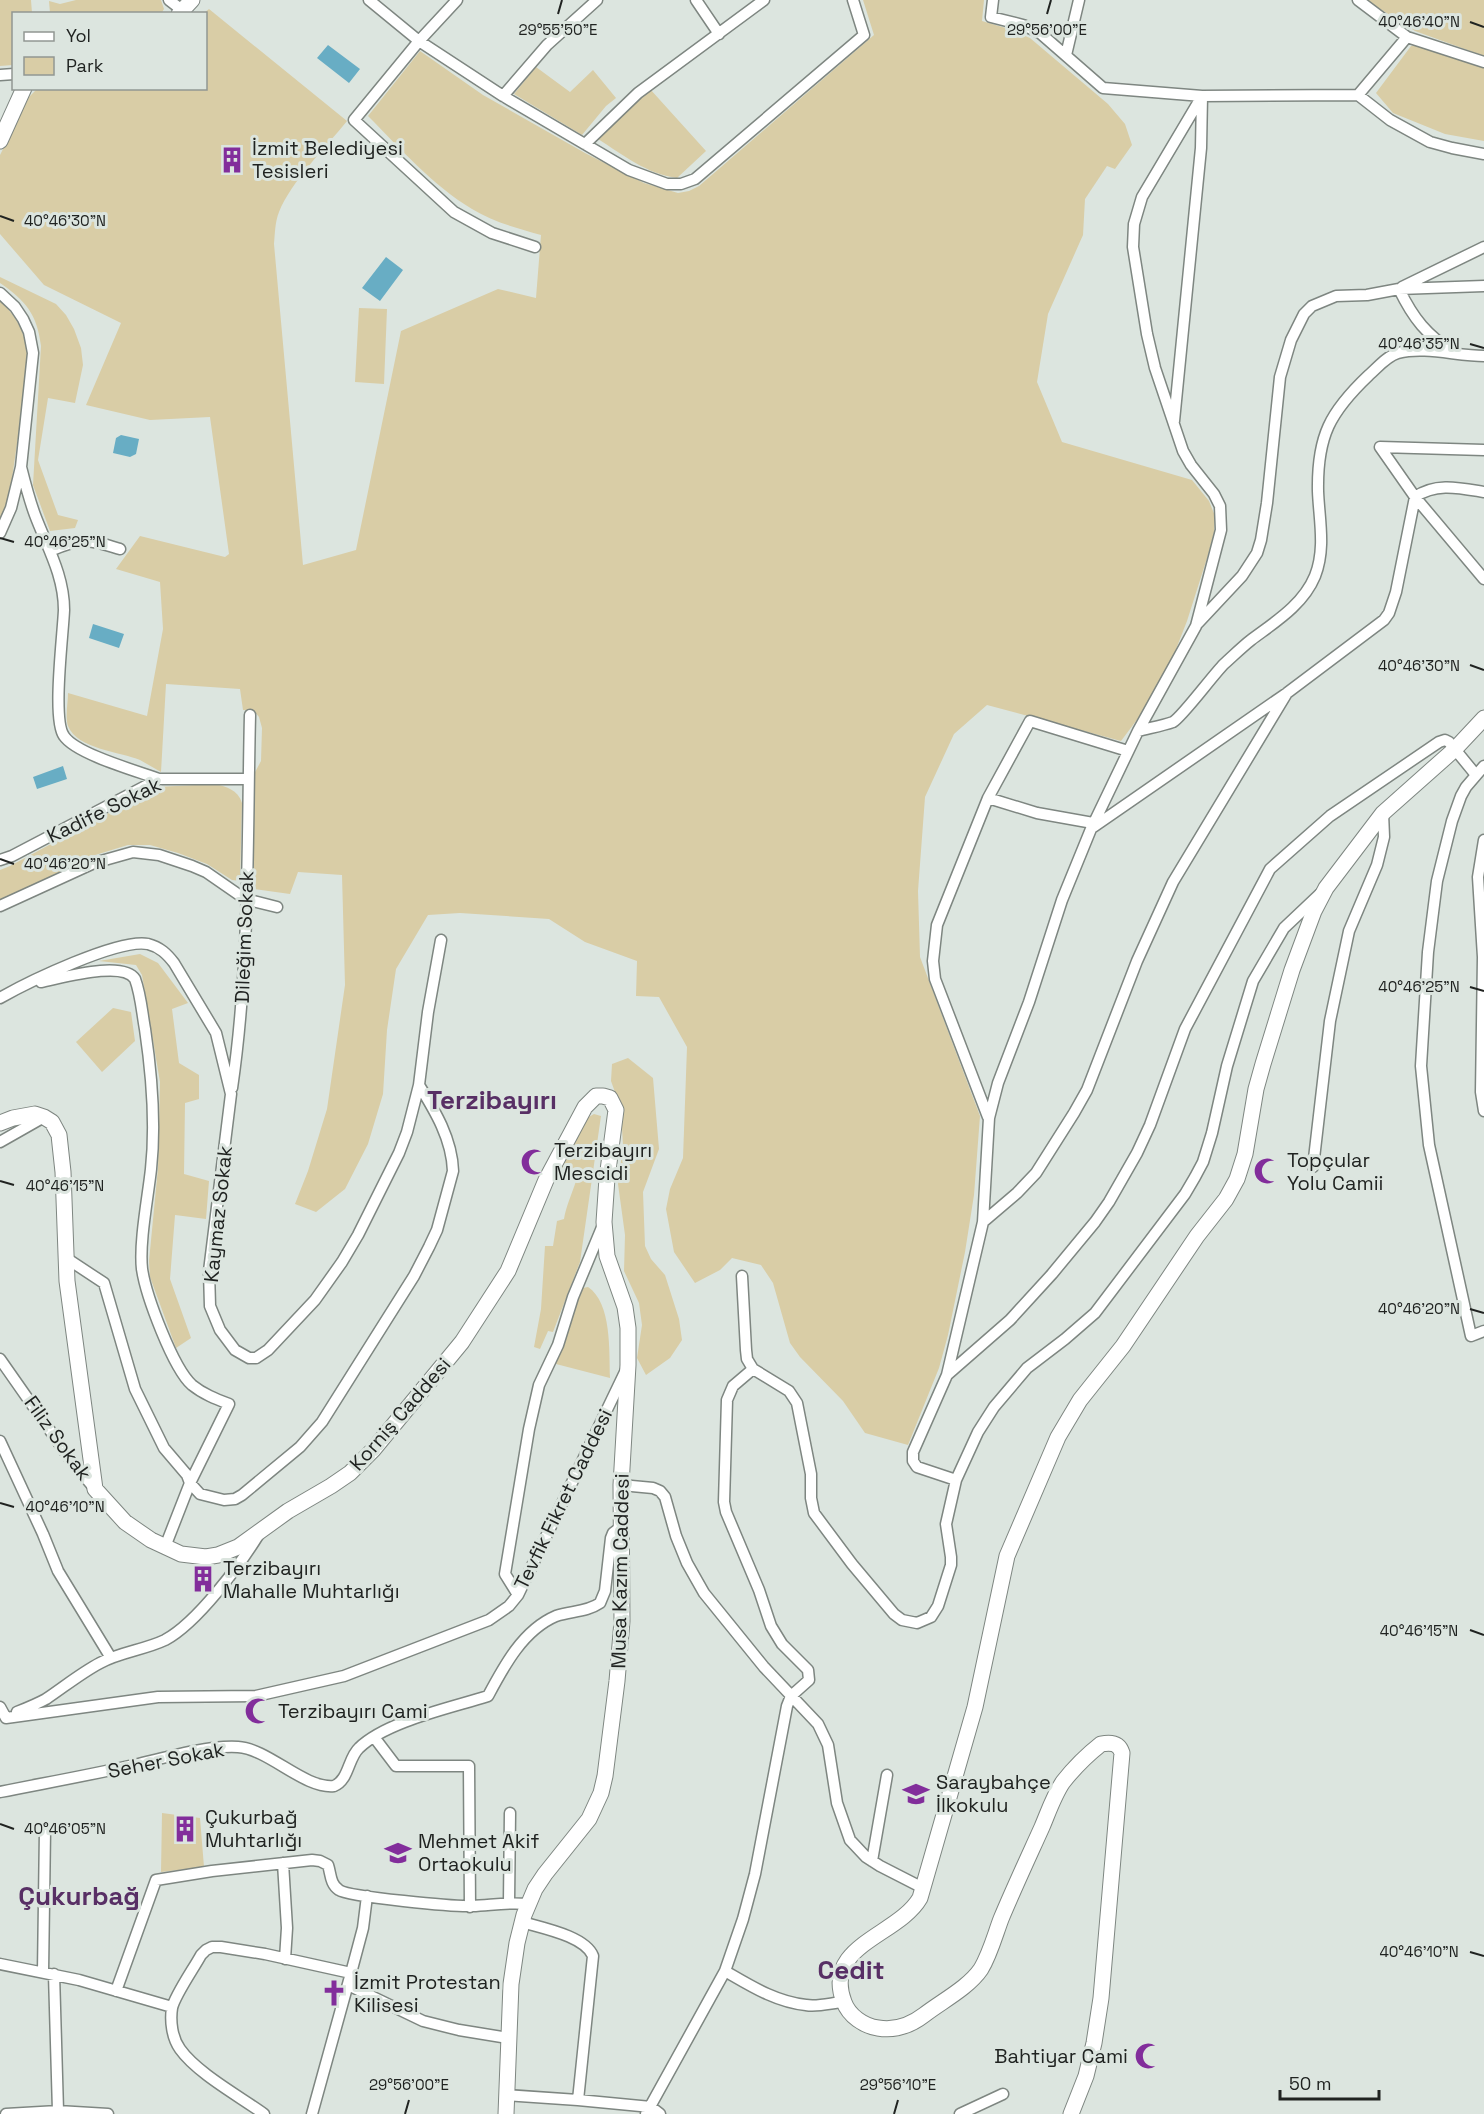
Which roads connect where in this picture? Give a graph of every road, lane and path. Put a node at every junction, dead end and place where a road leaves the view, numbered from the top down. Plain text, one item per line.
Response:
1 (169, 0) edge
2 (369, 0) edge
3 (457, 0) edge
4 (597, 0) edge
5 (696, 0) edge
6 (764, 0) edge
7 (853, 0) edge
8 (993, 0) edge
9 (1079, 0) edge
10 (1358, 0) edge
11 (184, 8) edge
12 (719, 34) junction
13 (1407, 36) junction
14 (419, 40) junction
15 (1066, 56) junction
16 (1484, 62) edge
17 (23, 90) edge
18 (1358, 95) junction
19 (503, 96) junction
20 (1202, 96) junction
21 (0, 141) edge
22 (585, 144) junction
23 (1484, 154) edge
24 (535, 247) dead end
25 (1484, 247) edge
26 (1484, 286) edge
27 (1400, 289) junction
28 (0, 293) edge
29 (1459, 356) junction
30 (1484, 357) edge
31 (1174, 428) junction
32 (1484, 450) edge
33 (21, 467) junction
34 (1484, 492) edge
35 (1415, 497) junction
36 (0, 533) edge
37 (120, 549) dead end
38 (50, 551) junction
39 (1484, 579) edge
40 (1196, 626) junction
41 (1287, 693) junction
42 (250, 715) dead end
43 (1483, 723) edge
44 (1138, 731) junction
45 (1455, 749) junction
46 (1128, 751) junction
47 (1484, 766) edge
48 (1476, 775) junction
49 (159, 779) junction
50 (248, 779) junction
51 (988, 798) junction
52 (1383, 813) junction
53 (1092, 826) junction
54 (1484, 840) edge
55 (0, 861) edge
56 (1326, 888) junction
57 (245, 898) junction
58 (0, 906) edge
59 (277, 907) dead end
60 (441, 940) dead end
61 (20, 986) junction
62 (0, 998) edge
63 (419, 1085) junction
64 (231, 1094) junction
65 (1484, 1111) edge
66 (44, 1117) junction
67 (989, 1118) junction
68 (0, 1123) edge
69 (0, 1142) edge
70 (1313, 1167) dead end
71 (604, 1222) junction
72 (983, 1222) junction
73 (66, 1258) junction
74 (742, 1276) dead end
75 (1484, 1331) edge
76 (0, 1359) edge
77 (628, 1365) junction
78 (753, 1369) junction
79 (947, 1375) junction
80 (0, 1441) edge
81 (956, 1480) junction
82 (190, 1483) junction
83 (621, 1485) junction
84 (95, 1489) junction
85 (621, 1527) junction
86 (261, 1532) junction
87 (165, 1547) junction
88 (518, 1595) junction
89 (111, 1658) junction
90 (791, 1696) junction
91 (0, 1707) edge
92 (6, 1718) junction
93 (374, 1737) junction
94 (887, 1775) dead end
95 (0, 1792) edge
96 (510, 1813) dead end
97 (45, 1830) dead end
98 (872, 1861) junction
99 (283, 1863) junction
100 (922, 1888) junction
101 (367, 1896) junction
102 (509, 1902) junction
103 (528, 1904) junction
104 (470, 1906) junction
105 (522, 1922) junction
106 (285, 1959) junction
107 (0, 1964) edge
108 (725, 1971) junction
109 (48, 1973) junction
110 (351, 1973) junction
111 (348, 1985) junction
112 (116, 1990) junction
113 (843, 2002) junction
114 (172, 2007) junction
115 (508, 2038) junction
116 (1003, 2094) dead end
117 (506, 2095) junction
118 (579, 2100) junction
119 (58, 2111) junction
120 (652, 2112) edge
121 (24, 2113) edge
122 (6, 2114) edge
123 (108, 2114) edge
124 (264, 2114) edge
125 (312, 2114) edge
126 (506, 2114) edge
127 (960, 2114) edge
128 (1071, 2114) edge

1 - 11 street
2 - 14 street
3 - 14 street
4 - 19 street
5 - 12 street
6 - 12 street
7 - 22 street
8 - 15 street
9 - 15 street
10 - 13 street
12 - 22 street
13 - 16 street
13 - 18 street
14 - 19 street
14 - 24 street
15 - 20 street
17 - 21 main road
18 - 20 street
18 - 23 street
19 - 22 street
20 - 31 street
20 - 31 street
25 - 27 street
26 - 27 street
27 - 29 street
27 - 40 street
28 - 33 street
29 - 30 street
29 - 44 street
31 - 40 street
32 - 35 street
33 - 36 street
33 - 38 street
34 - 35 street
35 - 39 street
35 - 41 street
37 - 38 street
38 - 49 street
40 - 44 street
41 - 53 street
41 - 72 street
42 - 50 street, Dileğim Sokak
43 - 45 main road
44 - 46 street
45 - 48 street
45 - 52 main road
45 - 79 street
46 - 51 street
46 - 53 street
47 - 48 street
48 - 75 street
49 - 50 street, Kadife Sokak
49 - 55 street, Kadife Sokak
50 - 57 street, Dileğim Sokak
51 - 53 street
51 - 67 street
52 - 56 main road
52 - 70 street
53 - 67 street
54 - 65 street
56 - 81 street
56 - 100 main road
57 - 58 street
57 - 59 street
57 - 64 street, Dileğim Sokak
60 - 63 street, Kaymaz Sokak
61 - 62 street, Kaymaz Sokak
61 - 64 street, Kaymaz Sokak
61 - 82 street
63 - 64 street, Kaymaz Sokak
63 - 82 street
66 - 68 main road
66 - 69 street
66 - 73 main road
67 - 72 street
71 - 77 main road, Musa Kazım Caddesi
71 - 86 main road, Korniş Caddesi
71 - 88 street
72 - 79 street
73 - 82 street
73 - 84 main road
74 - 78 street
76 - 84 street, Filiz Sokak
77 - 83 main road, Musa Kazım Caddesi
77 - 88 street, Tevfik Fikret Caddesi
78 - 81 street
78 - 90 street
79 - 81 street
80 - 89 street
82 - 87 street
83 - 85 main road, Musa Kazım Caddesi
83 - 90 street
84 - 87 main road, Korniş Caddesi
85 - 93 street, Seher Sokak
85 - 103 main road, Musa Kazım Caddesi
86 - 87 main road, Korniş Caddesi
86 - 89 street
88 - 92 street, Tevfik Fikret Caddesi
89 - 92 street
90 - 98 street
90 - 108 street
91 - 92 street
93 - 95 street, Seher Sokak
93 - 104 street
94 - 98 street
96 - 102 street
97 - 109 street
98 - 100 street
99 - 101 street
99 - 106 street
99 - 112 street
100 - 113 main road
101 - 104 street
101 - 110 street
102 - 103 street
102 - 104 street
103 - 105 main road, Musa Kazım Caddesi
105 - 115 main road, Musa Kazım Caddesi
105 - 118 street
106 - 110 street
106 - 114 street
107 - 109 street
108 - 113 street
108 - 120 street
109 - 112 street
109 - 119 street
110 - 111 street
111 - 115 street
111 - 125 street
112 - 114 street
113 - 128 main road
114 - 124 street
115 - 117 main road, Musa Kazım Caddesi
116 - 127 street
117 - 118 street
117 - 126 main road, Musa Kazım Caddesi
118 - 120 street
119 - 121 street
119 - 123 street
121 - 122 street

